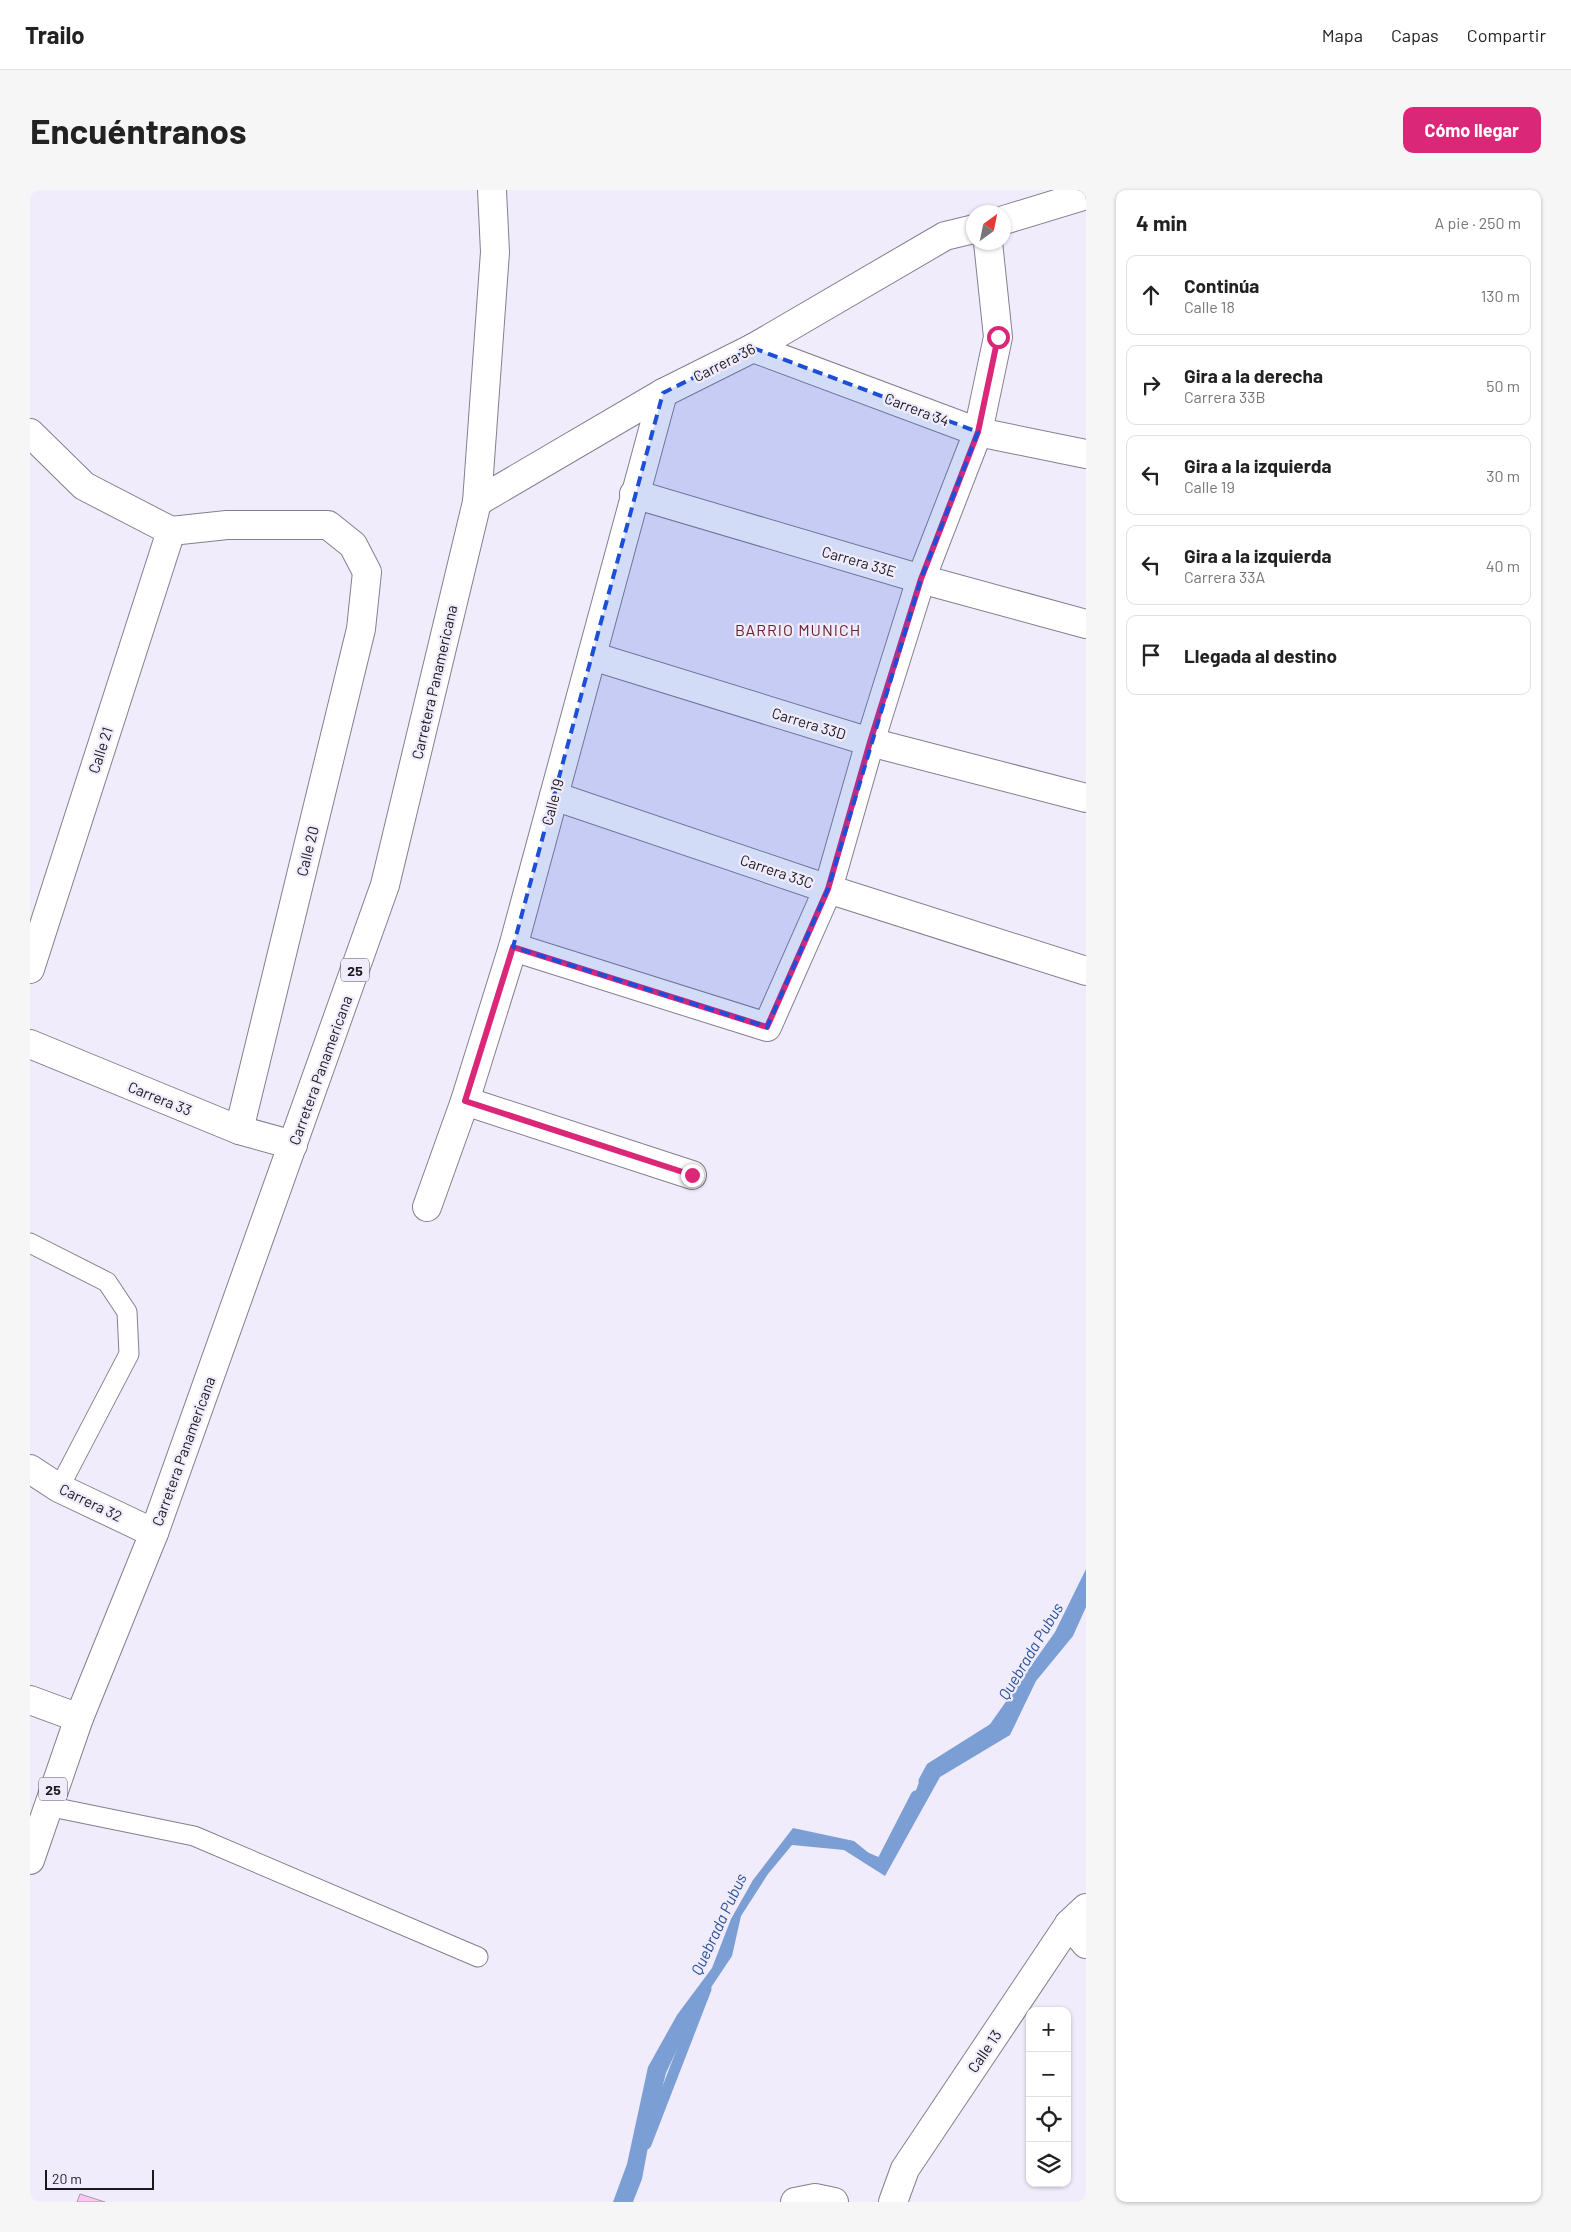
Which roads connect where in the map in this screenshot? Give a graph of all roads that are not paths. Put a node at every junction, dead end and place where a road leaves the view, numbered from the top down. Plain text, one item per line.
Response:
1 (492, 190) edge
2 (1086, 195) edge
3 (1011, 218) edge
4 (966, 231) edge
5 (989, 250) edge
6 (753, 348) junction
7 (663, 393) junction
8 (978, 432) junction
9 (30, 433) edge
10 (1086, 454) edge
11 (634, 494) junction
12 (477, 502) junction
13 (171, 531) junction
14 (921, 579) junction
15 (1086, 624) edge
16 (592, 656) junction
17 (870, 742) junction
18 (554, 796) junction
19 (1086, 798) edge
20 (828, 889) junction
21 (513, 947) junction
22 (30, 969) edge
23 (1086, 971) edge
24 (30, 1044) edge
25 (465, 1101) junction
26 (239, 1130) junction
27 (293, 1145) junction
28 (692, 1175) dead end
29 (427, 1207) dead end
30 (30, 1243) edge
31 (30, 1469) edge
32 (59, 1488) junction
33 (154, 1533) junction
34 (30, 1700) edge
35 (79, 1718) junction
36 (47, 1806) junction
37 (30, 1860) edge
38 (1077, 1916) edge
39 (1086, 1944) edge
40 (478, 1957) dead end
41 (795, 2202) edge
42 (834, 2202) edge
43 (893, 2202) edge

1 - 12 main road, Carretera Panamericana / 25
2 - 3 main road
4 - 6 main road, Carrera 36
5 - 8 main road
6 - 7 main road, Carrera 36
6 - 8 main road, Carrera 34
7 - 11 main road, Calle 19
7 - 12 main road, Carrera 36
8 - 10 main road, Carrera 34
8 - 14 main road
9 - 13 main road
11 - 14 main road, Carrera 33E
11 - 16 main road, Calle 19
12 - 27 main road, Carretera Panamericana / 25
13 - 22 main road, Calle 21
13 - 26 main road, Calle 20
14 - 15 main road, Carrera 33E
14 - 17 main road
16 - 17 main road, Carrera 33D
16 - 18 main road, Calle 19
17 - 19 main road, Carrera 33D
17 - 20 main road
18 - 20 main road, Carrera 33C
18 - 21 main road, Calle 19
20 - 21 main road
20 - 23 main road, Carrera 33C
21 - 25 main road, Calle 19
24 - 26 main road, Carrera 33
25 - 28 main road
25 - 29 main road, Calle 19
26 - 27 main road, Carrera 33
27 - 33 main road, Carretera Panamericana / 25
30 - 32 lane
31 - 32 main road, Carrera 32
32 - 33 main road, Carrera 32
33 - 35 main road, Carretera Panamericana / 25
34 - 35 main road
35 - 36 main road, Carretera Panamericana / 25
36 - 37 main road, Carretera Panamericana / 25
36 - 40 lane
38 - 39 main road
38 - 43 main road, Calle 13
41 - 42 main road

